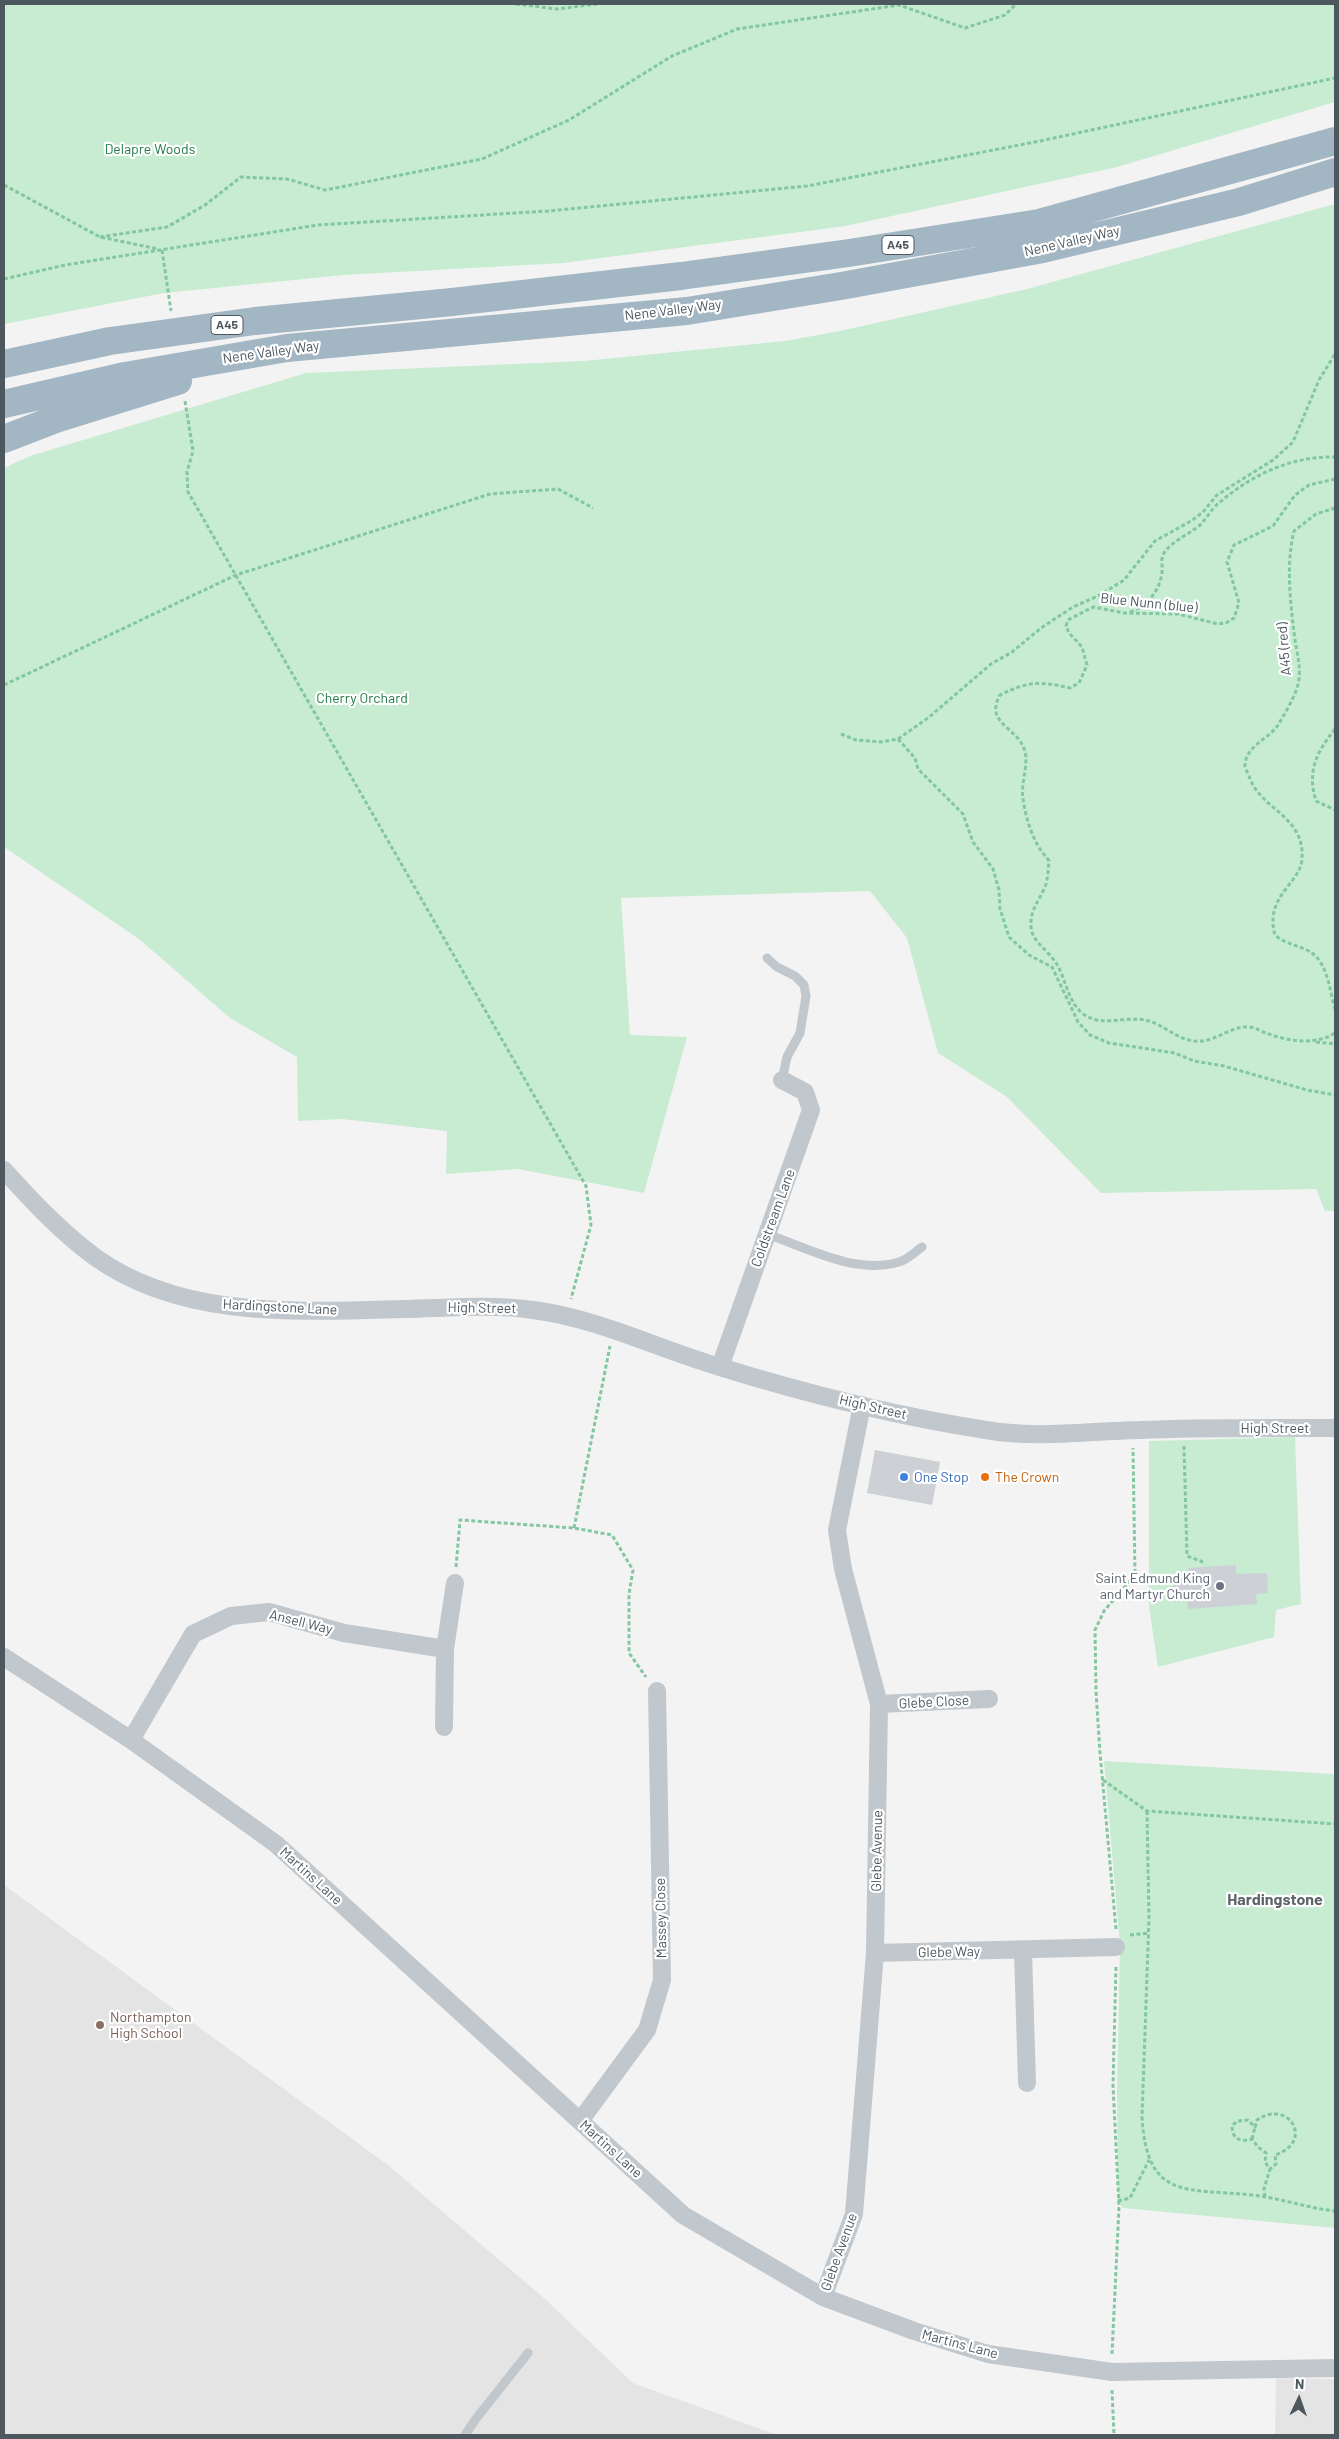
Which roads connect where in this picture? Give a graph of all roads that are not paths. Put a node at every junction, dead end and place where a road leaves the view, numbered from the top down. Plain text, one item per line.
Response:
1 (1335, 141) edge
2 (1335, 172) edge
3 (452, 302) junction
4 (4, 344) edge
5 (287, 348) junction
6 (4, 364) edge
7 (4, 404) edge
8 (4, 439) edge
9 (767, 958) dead end
10 (782, 1080) joint
11 (4, 1170) edge
12 (767, 1234) junction
13 (922, 1247) dead end
14 (421, 1308) joint
15 (720, 1367) junction
16 (862, 1405) junction
17 (1335, 1428) edge
18 (455, 1583) road end
19 (445, 1648) junction
20 (4, 1657) edge
21 (657, 1691) road end
22 (989, 1699) dead end
23 (879, 1704) junction
24 (444, 1727) dead end
25 (131, 1740) junction
26 (1120, 1941) road end
27 (1023, 1951) junction
28 (875, 1953) junction
29 (1027, 2082) dead end
30 (580, 2121) junction
31 (823, 2297) junction
32 (528, 2353) dead end
33 (1335, 2368) edge
34 (465, 2435) edge

1 - 3 highway, Nene Valley Way / A45
2 - 5 highway, Nene Valley Way / A45
3 - 4 highway
3 - 6 highway, Nene Valley Way / A45
5 - 7 highway, Nene Valley Way / A45
5 - 8 highway
9 - 10 lane
10 - 12 street, Coldstream Lane
11 - 14 street, Hardingstone Lane
12 - 13 lane
12 - 15 street, Coldstream Lane
14 - 15 street, High Street
15 - 16 street, High Street
16 - 17 street, High Street
16 - 23 street, Glebe Avenue
18 - 19 street
19 - 24 street
19 - 25 street, Ansell Way
20 - 25 street, Martins Lane
21 - 30 street, Massey Close
22 - 23 street, Glebe Close
23 - 28 street, Glebe Avenue
25 - 30 street, Martins Lane
26 - 27 street, Glebe Way
27 - 28 street, Glebe Way
27 - 29 street
28 - 31 street, Glebe Avenue
30 - 31 street, Martins Lane
31 - 33 street, Martins Lane
32 - 34 lane

